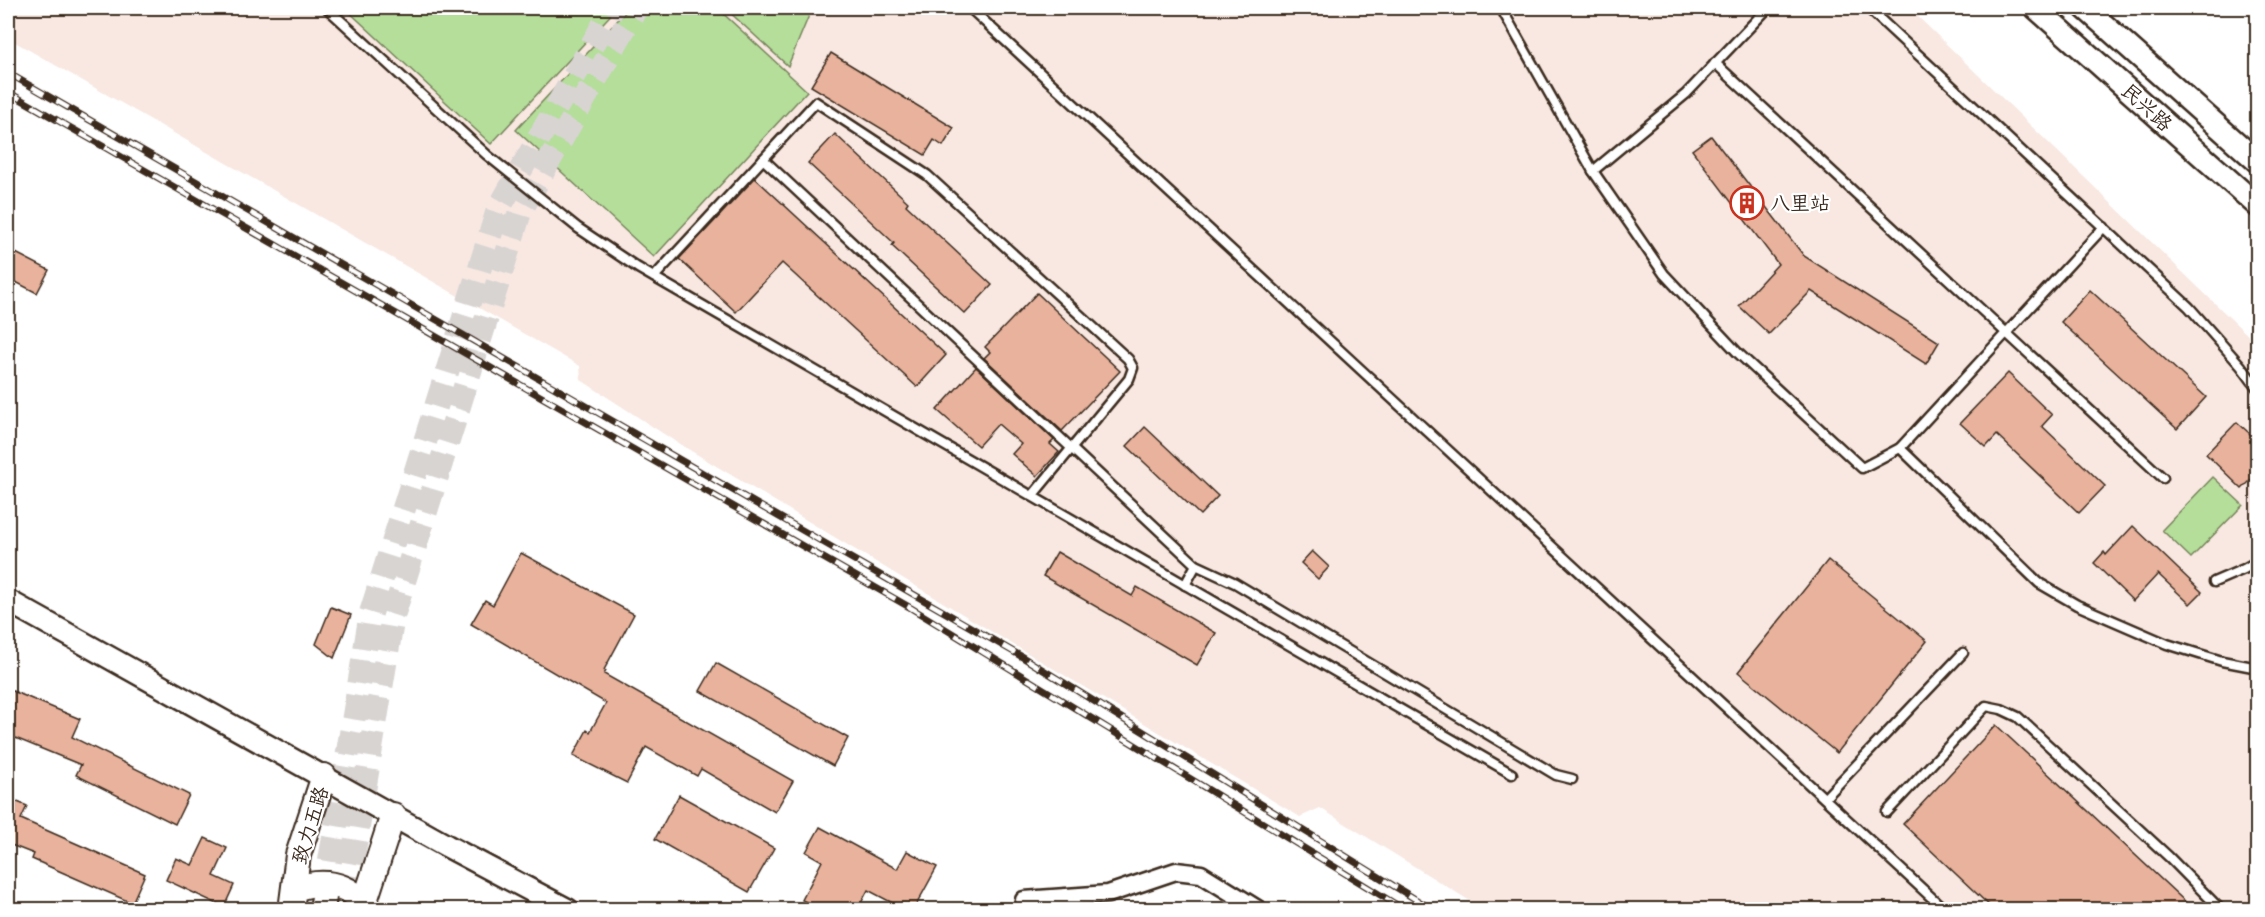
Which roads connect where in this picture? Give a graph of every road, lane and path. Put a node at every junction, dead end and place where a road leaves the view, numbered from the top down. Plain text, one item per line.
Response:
1 (327, 8) edge
2 (970, 8) edge
3 (1501, 8) edge
4 (1768, 8) edge
5 (1868, 8) edge
6 (2036, 8) edge
7 (2085, 8) edge
8 (1715, 63) junction
9 (763, 159) junction
10 (2258, 162) edge
11 (1593, 171) junction
12 (2258, 206) edge
13 (2104, 227) junction
14 (654, 277) junction
15 (2006, 333) junction
16 (2258, 388) edge
17 (1900, 448) junction
18 (1070, 449) junction
19 (2163, 478) dead end
20 (1032, 496) junction
21 (2258, 561) edge
22 (1196, 565) junction
23 (2214, 582) dead end
24 (1185, 585) junction
25 (8, 601) edge
26 (1962, 653) dead end
27 (2258, 668) edge
28 (1512, 774) dead end
29 (324, 776) junction
30 (1572, 779) dead end
31 (1825, 798) junction
32 (1887, 812) dead end
33 (393, 815) junction
34 (292, 899) edge
35 (1024, 900) dead end
36 (344, 904) edge
37 (568, 909) edge
38 (1259, 909) edge
39 (1945, 909) edge
40 (2221, 909) edge

1 - 14 lane
2 - 31 lane
3 - 11 lane
4 - 8 lane
5 - 13 lane
6 - 12 street, 民兴路
7 - 10 street, 民兴路
8 - 11 lane
8 - 15 lane
9 - 14 lane
9 - 18 lane
9 - 18 lane
11 - 17 lane
13 - 15 lane
13 - 16 lane
14 - 20 lane
15 - 17 lane
15 - 19 lane
17 - 27 lane
18 - 20 lane
18 - 22 lane
20 - 24 lane
21 - 23 lane
22 - 24 lane
22 - 30 lane
24 - 28 lane
25 - 29 street
26 - 31 lane
29 - 33 street
29 - 34 main road, 致力五路
31 - 39 lane
32 - 40 lane
33 - 36 main road
33 - 37 street
34 - 36 main road
35 - 38 street

